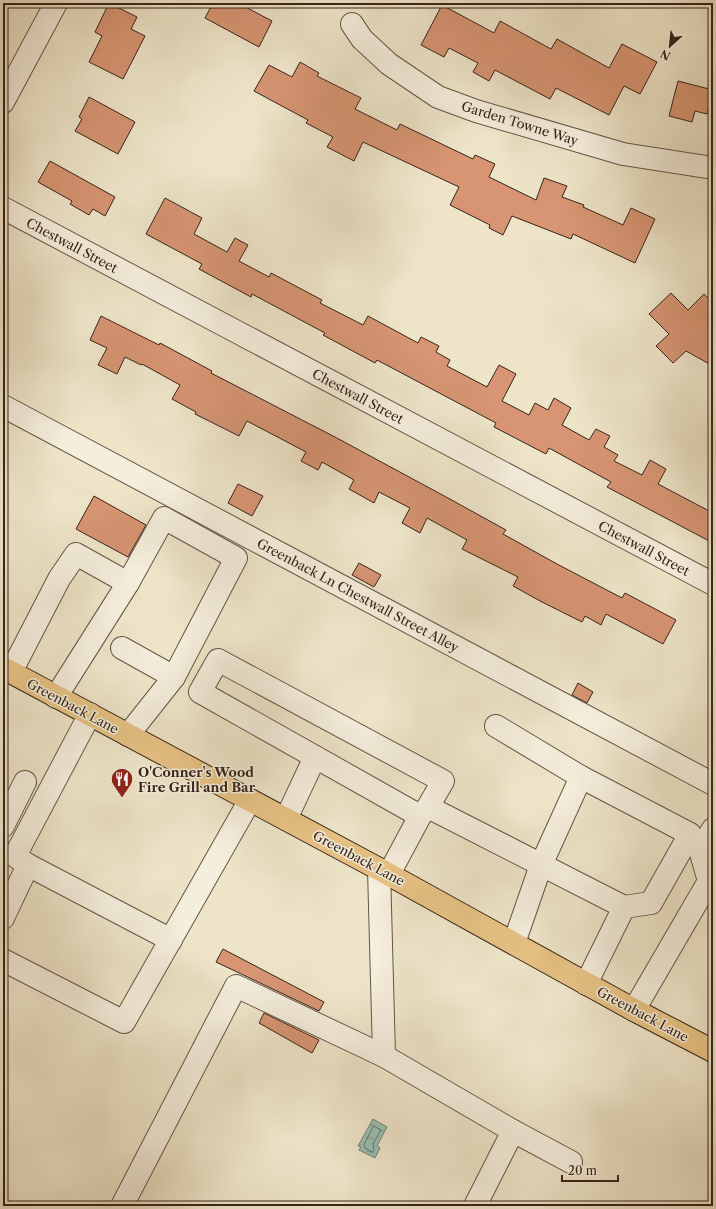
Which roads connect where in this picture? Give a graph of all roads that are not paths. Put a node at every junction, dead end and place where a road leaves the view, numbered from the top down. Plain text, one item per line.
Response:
1 (56, 3) edge
2 (352, 24) dead end
3 (3, 102) edge
4 (713, 168) edge
5 (3, 208) edge
6 (3, 406) edge
7 (128, 583) junction
8 (713, 584) edge
9 (122, 648) dead end
10 (7, 670) edge
11 (174, 677) junction
12 (56, 697) junction
13 (90, 714) junction
14 (496, 726) dead end
15 (128, 735) junction
16 (315, 757) junction
17 (581, 777) junction
18 (25, 782) dead end
19 (713, 784) edge
20 (250, 800) junction
21 (424, 812) junction
22 (286, 819) junction
23 (3, 826) edge
24 (713, 829) edge
25 (15, 856) edge
26 (541, 865) junction
27 (384, 872) junction
28 (711, 882) edge
29 (624, 908) junction
30 (3, 918) edge
31 (171, 940) junction
32 (514, 943) junction
33 (3, 960) edge
34 (586, 984) junction
35 (634, 1010) junction
36 (713, 1051) edge
37 (384, 1056) junction
38 (514, 1131) junction
39 (571, 1162) dead end
40 (122, 1206) edge
41 (475, 1206) edge

1 - 3 street
2 - 4 street, Garden Towne Way
5 - 8 street, Chestwall Street
6 - 19 street, Greenback Ln Chestwall Street Alley
7 - 10 street
7 - 11 street
7 - 12 street
9 - 11 street
10 - 12 main road, Greenback Lane
11 - 15 street
12 - 13 main road, Greenback Lane
13 - 15 main road, Greenback Lane
13 - 25 street
14 - 17 street
15 - 20 main road, Greenback Lane
16 - 21 street
16 - 21 street
16 - 22 street
17 - 26 street
17 - 29 street
18 - 23 street
20 - 22 main road, Greenback Lane
20 - 31 street
21 - 26 street
21 - 27 street
22 - 27 main road, Greenback Lane
24 - 28 street
25 - 30 street
25 - 31 street
26 - 29 street
26 - 32 street
27 - 32 main road, Greenback Lane
27 - 37 street
28 - 35 street
29 - 34 street
31 - 33 street
32 - 34 main road, Greenback Lane
34 - 35 main road, Greenback Lane
35 - 36 main road, Greenback Lane
37 - 38 street
37 - 40 street
38 - 39 street
38 - 41 street

